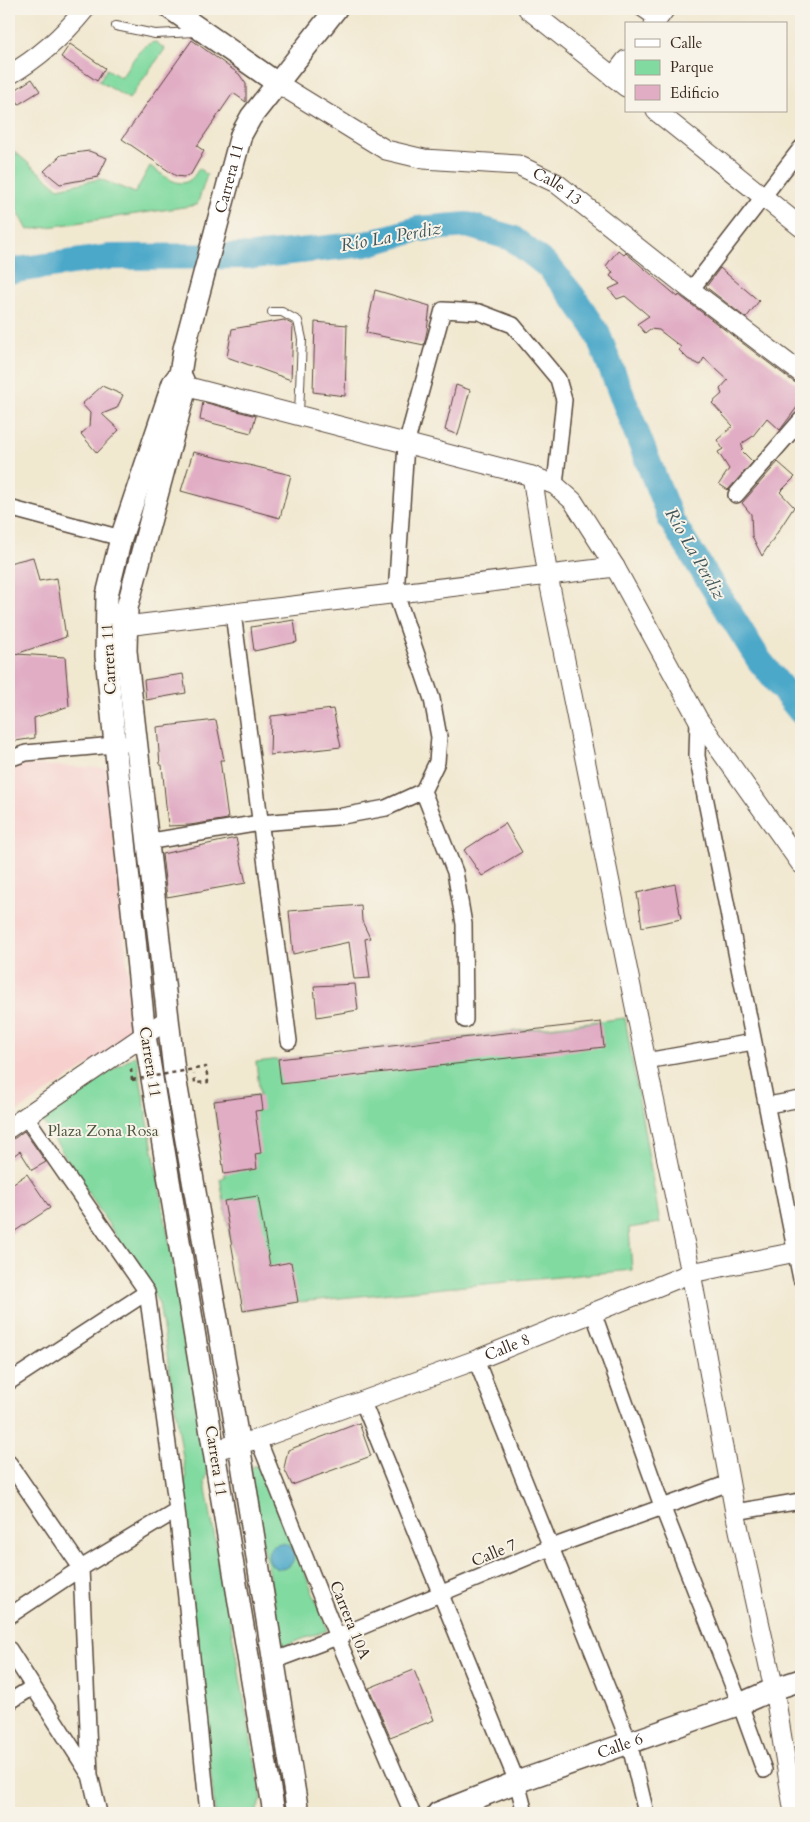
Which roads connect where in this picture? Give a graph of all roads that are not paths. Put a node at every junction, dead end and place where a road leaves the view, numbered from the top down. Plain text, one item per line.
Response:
1 (85, 9) edge
2 (171, 9) edge
3 (336, 9) edge
4 (528, 9) edge
5 (636, 9) edge
6 (658, 18) edge
7 (116, 26) dead end
8 (202, 31) junction
9 (625, 64) edge
10 (9, 75) edge
11 (620, 82) edge
12 (277, 83) junction
13 (657, 112) edge
14 (801, 148) edge
15 (763, 196) junction
16 (801, 227) edge
17 (691, 290) junction
18 (272, 312) dead end
19 (801, 373) edge
20 (180, 382) junction
21 (299, 416) junction
22 (801, 420) edge
23 (406, 444) junction
24 (532, 476) junction
25 (555, 485) junction
26 (736, 495) dead end
27 (9, 508) edge
28 (121, 538) junction
29 (615, 567) junction
30 (548, 576) junction
31 (396, 594) junction
32 (233, 613) junction
33 (126, 626) junction
34 (698, 719) junction
35 (126, 744) junction
36 (9, 759) edge
37 (423, 791) junction
38 (260, 823) junction
39 (146, 842) junction
40 (801, 864) edge
41 (168, 1019) junction
42 (466, 1020) dead end
43 (145, 1036) junction
44 (289, 1041) dead end
45 (753, 1042) junction
46 (646, 1061) junction
47 (801, 1099) edge
48 (768, 1105) junction
49 (26, 1117) junction
50 (9, 1128) edge
51 (798, 1251) edge
52 (691, 1273) junction
53 (801, 1279) edge
54 (147, 1292) junction
55 (593, 1312) junction
56 (476, 1360) junction
57 (9, 1382) edge
58 (362, 1400) junction
59 (248, 1442) junction
60 (214, 1450) junction
61 (9, 1463) edge
62 (729, 1483) junction
63 (801, 1501) edge
64 (662, 1506) junction
65 (177, 1510) junction
66 (735, 1512) junction
67 (552, 1548) junction
68 (81, 1568) junction
69 (440, 1594) junction
70 (9, 1616) edge
71 (337, 1637) junction
72 (9, 1649) edge
73 (273, 1661) junction
74 (801, 1680) edge
75 (33, 1687) junction
76 (774, 1689) junction
77 (9, 1702) edge
78 (740, 1704) junction
79 (630, 1742) junction
80 (764, 1770) dead end
81 (90, 1776) junction
82 (517, 1782) junction
83 (270, 1786) junction
84 (99, 1813) edge
85 (208, 1813) edge
86 (261, 1813) edge
87 (274, 1813) edge
88 (298, 1813) edge
89 (412, 1813) edge
90 (438, 1813) edge
91 (525, 1813) edge
92 (646, 1813) edge
93 (794, 1813) edge

1 - 10 street
2 - 8 main road
3 - 12 main road, Carrera 11
4 - 11 street
5 - 6 lane
7 - 8 lane
8 - 12 main road
9 - 11 street
12 - 17 street, Calle 13
12 - 20 main road, Carrera 11
13 - 15 street
14 - 15 street
15 - 16 street
15 - 17 street
17 - 19 street, Calle 13
18 - 21 lane
20 - 21 street
20 - 28 main road, Carrera 11
20 - 33 main road, Carrera 11
21 - 23 street
22 - 26 street
23 - 24 street
23 - 25 street
23 - 31 street
24 - 25 street
24 - 30 street
25 - 29 street
27 - 28 street
28 - 35 main road, Carrera 11
29 - 30 street
29 - 34 street
30 - 31 street
30 - 46 street
31 - 32 street
31 - 37 street
32 - 33 street
32 - 38 street
33 - 35 main road, Carrera 11
34 - 40 street
34 - 45 street
35 - 36 street
35 - 39 main road, Carrera 11
35 - 43 main road, Carrera 11
37 - 38 street
37 - 42 street
38 - 39 street
38 - 44 street
39 - 41 main road, Carrera 11
41 - 43 street
41 - 59 main road, Carrera 11
43 - 49 street
43 - 60 main road, Carrera 11
45 - 46 street
45 - 48 street
46 - 52 street
47 - 48 street
48 - 51 street
49 - 50 street
49 - 54 street
51 - 52 street, Calle 8
51 - 53 street
52 - 55 street, Calle 8
52 - 62 street
54 - 57 street
54 - 65 street
55 - 56 street, Calle 8
55 - 64 street
56 - 58 street, Calle 8
56 - 67 street
58 - 59 street, Calle 8
58 - 69 street
59 - 60 street, Calle 8
59 - 71 street, Carrera 10A
59 - 73 main road, Carrera 11
60 - 83 main road, Carrera 11
61 - 68 street
62 - 64 street, Calle 7
62 - 66 street
63 - 66 street
64 - 67 street, Calle 7
64 - 78 street
65 - 68 street
65 - 85 street
66 - 76 street
67 - 69 street, Calle 7
67 - 79 street
68 - 70 street
68 - 81 street
69 - 71 street, Calle 7
69 - 82 street
71 - 73 street, Calle 7
71 - 89 street, Carrera 10A
72 - 75 street
73 - 88 main road, Carrera 11
74 - 76 main road, Calle 6
75 - 77 street
75 - 81 street
76 - 78 main road, Calle 6
76 - 93 street
78 - 79 main road, Calle 6
78 - 80 street
79 - 82 main road, Calle 6
79 - 92 street
81 - 84 street
82 - 90 main road, Calle 6
82 - 91 street
83 - 86 main road
83 - 87 main road, Carrera 11

